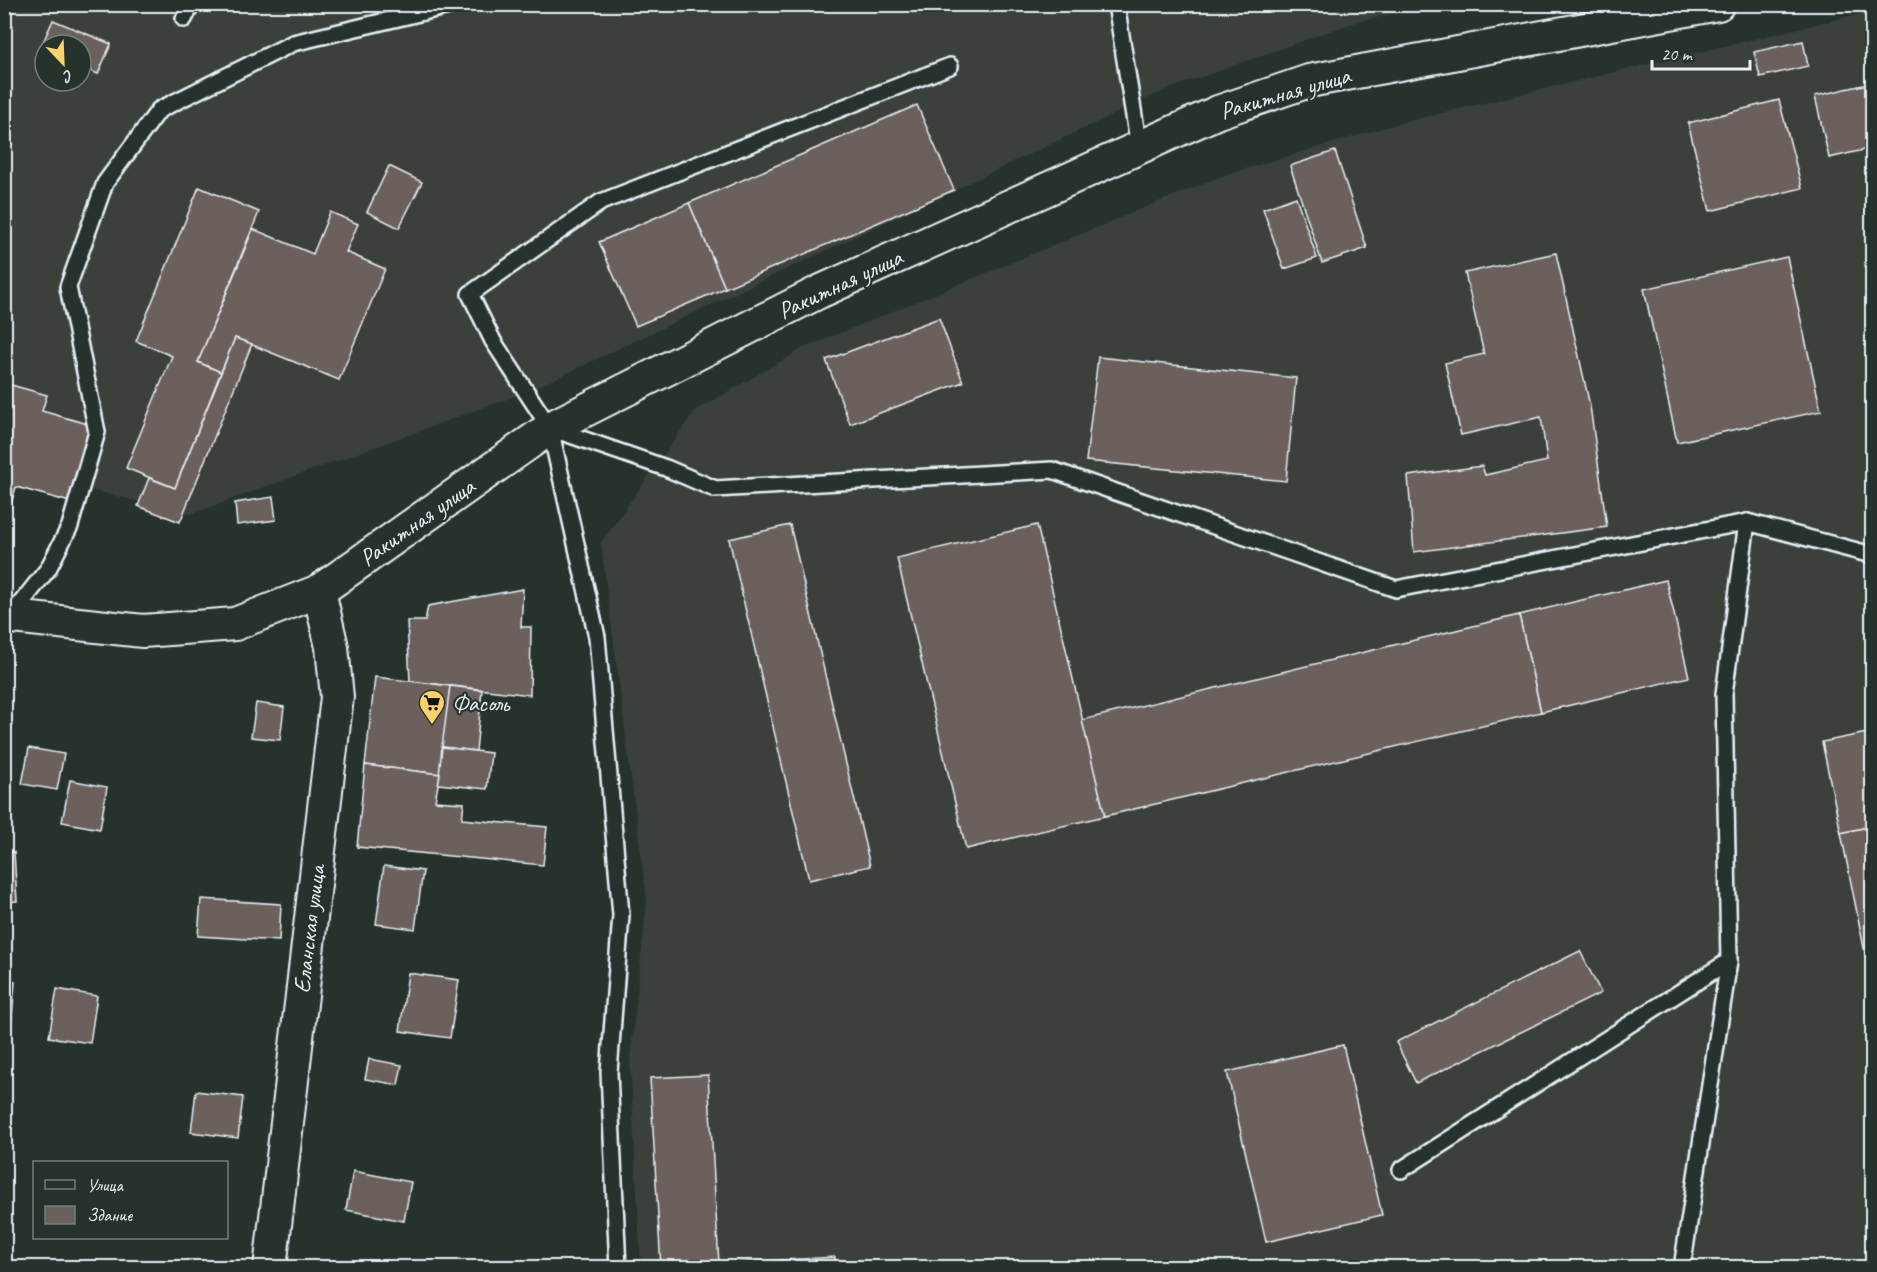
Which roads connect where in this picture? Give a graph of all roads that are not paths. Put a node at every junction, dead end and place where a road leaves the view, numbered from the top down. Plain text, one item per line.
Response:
1 (192, 4) edge
2 (457, 4) edge
3 (1116, 4) edge
4 (1713, 5) edge
5 (184, 20) dead end
6 (951, 66) dead end
7 (1138, 147) junction
8 (550, 428) junction
9 (1747, 522) junction
10 (1872, 555) edge
11 (319, 591) junction
12 (7, 616) edge
13 (1730, 961) junction
14 (1401, 1170) dead end
15 (270, 1268) edge
16 (618, 1268) edge
17 (1682, 1268) edge

1 - 5 lane
2 - 12 lane
3 - 7 lane
4 - 7 street, Ракитная улица
6 - 8 lane
7 - 8 street, Ракитная улица
8 - 9 lane
8 - 11 street, Ракитная улица
8 - 16 lane
9 - 10 lane
9 - 13 lane
11 - 12 street, Ракитная улица
11 - 15 street, Еланская улица
13 - 14 lane
13 - 17 lane

